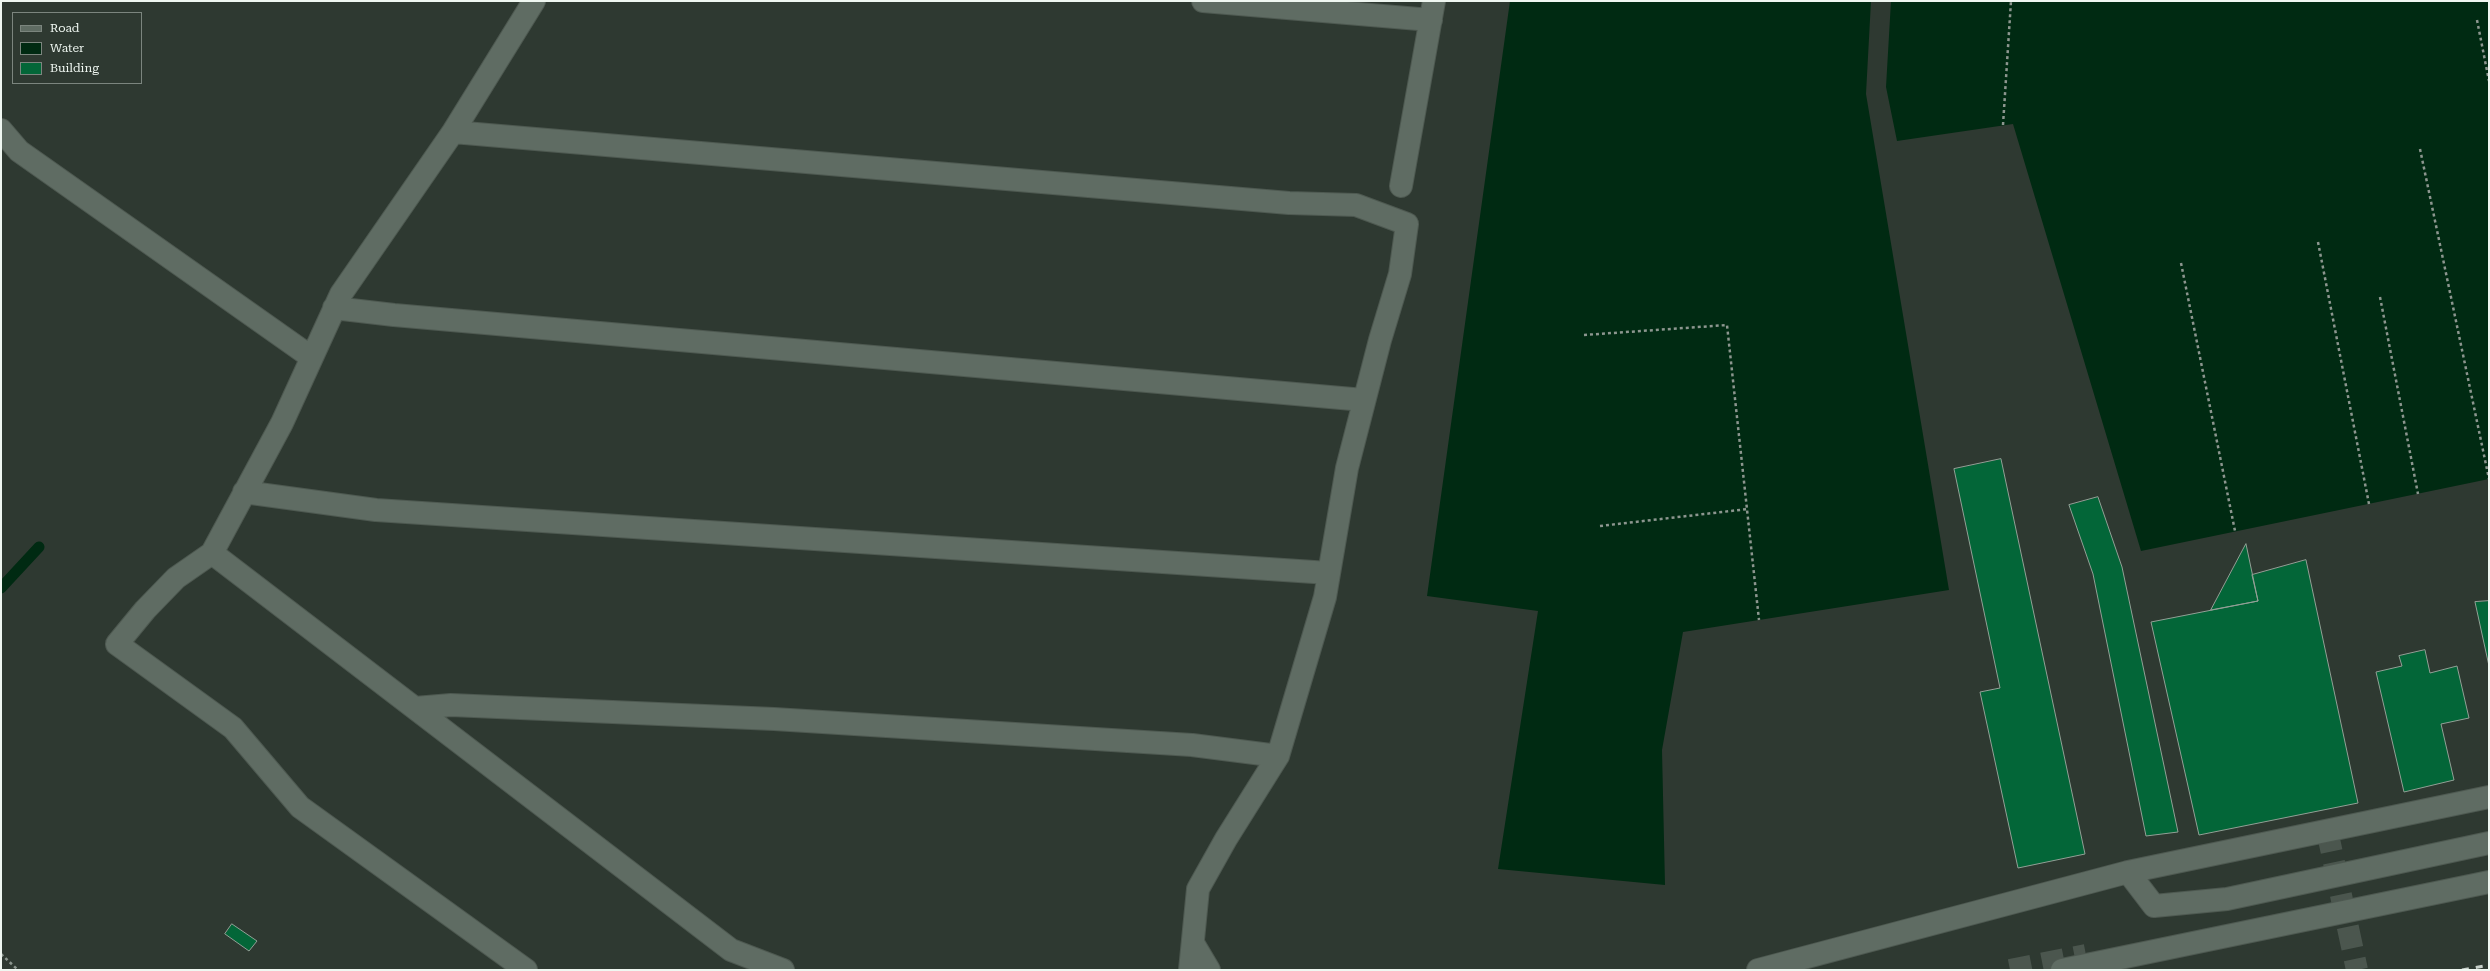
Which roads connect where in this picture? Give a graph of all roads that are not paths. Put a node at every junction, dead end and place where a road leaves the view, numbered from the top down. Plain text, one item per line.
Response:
1 (534, 1) edge
2 (1203, 1) edge
3 (1432, 10) edge
4 (1, 130) edge
5 (453, 132) junction
6 (1402, 186) dead end
7 (334, 308) junction
8 (312, 357) junction
9 (1364, 400) junction
10 (244, 492) junction
11 (212, 553) junction
12 (1329, 573) junction
13 (415, 708) junction
14 (1278, 756) junction
15 (2489, 797) edge
16 (2489, 843) edge
17 (2128, 872) junction
18 (2489, 882) edge
19 (1193, 942) junction
20 (526, 970) edge
21 (783, 970) edge
22 (1190, 970) edge
23 (1209, 970) edge
24 (1758, 970) edge
25 (2062, 970) edge

1 - 5 lane
2 - 3 lane
3 - 6 lane
4 - 8 lane
5 - 7 lane
5 - 9 lane
7 - 8 lane
7 - 9 lane
8 - 10 lane
9 - 12 lane
10 - 11 lane
10 - 12 lane
11 - 13 lane
11 - 20 lane
12 - 14 lane
13 - 14 lane
13 - 21 lane
14 - 19 lane
15 - 17 lane
16 - 17 lane
17 - 24 lane
18 - 25 lane
19 - 22 lane
19 - 23 lane

